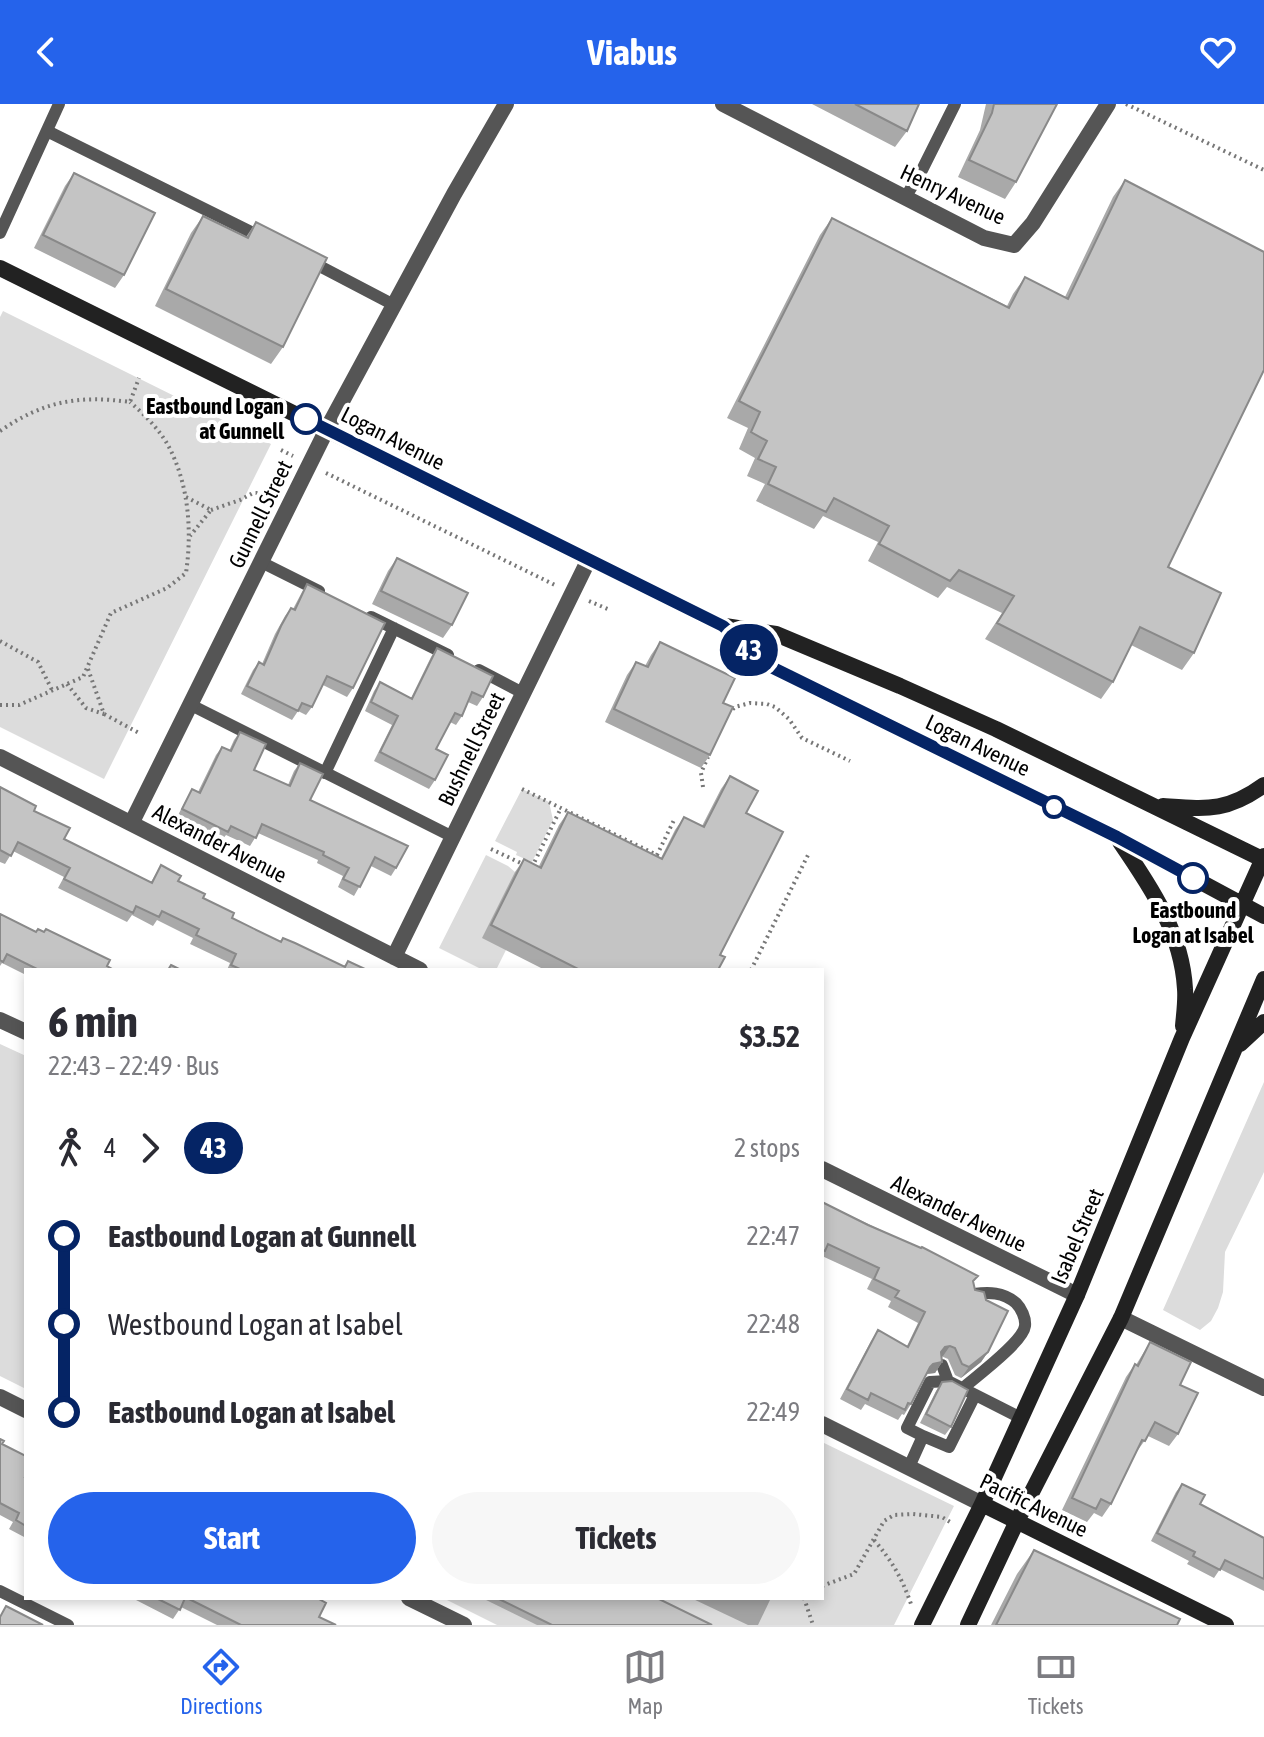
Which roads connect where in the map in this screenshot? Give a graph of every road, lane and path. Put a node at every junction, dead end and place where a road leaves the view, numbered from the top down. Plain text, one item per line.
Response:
1 (59, 104) edge
2 (506, 104) edge
3 (723, 104) edge
4 (955, 104) edge
5 (1108, 104) edge
6 (1126, 104) edge
7 (47, 131) junction
8 (1264, 170) edge
9 (905, 198) junction
10 (0, 233) edge
11 (275, 244) edge
12 (303, 258) edge
13 (0, 268) edge
14 (394, 305) junction
15 (139, 378) dead end
16 (130, 402) junction
17 (327, 429) junction
18 (0, 431) edge
19 (281, 450) dead end
20 (309, 465) junction
21 (260, 493) dead end
22 (186, 497) junction
23 (211, 510) junction
24 (190, 536) junction
25 (589, 559) junction
26 (261, 562) junction
27 (572, 594) junction
28 (329, 596) edge
29 (355, 609) edge
30 (610, 610) dead end
31 (723, 626) junction
32 (394, 628) junction
33 (0, 641) edge
34 (459, 661) edge
35 (87, 667) junction
36 (472, 667) edge
37 (67, 684) junction
38 (52, 690) junction
39 (523, 693) junction
40 (0, 705) edge
41 (191, 705) junction
42 (720, 706) edge
43 (104, 714) junction
44 (139, 733) dead end
45 (712, 749) edge
46 (0, 757) edge
47 (850, 761) dead end
48 (325, 773) junction
49 (1264, 785) edge
50 (703, 787) dead end
51 (522, 789) dead end
52 (1153, 805) junction
53 (561, 808) junction
54 (674, 820) dead end
55 (132, 822) junction
56 (453, 837) junction
57 (1117, 837) junction
58 (491, 849) dead end
59 (809, 853) dead end
60 (1263, 859) edge
61 (1241, 904) junction
62 (1264, 916) edge
63 (394, 957) junction
64 (416, 968) edge
65 (752, 968) edge
66 (1264, 979) edge
67 (0, 1020) edge
68 (1264, 1022) edge
69 (24, 1031) edge
70 (1182, 1038) junction
71 (1236, 1048) junction
72 (824, 1170) edge
73 (974, 1294) edge
74 (1077, 1295) junction
75 (1121, 1318) junction
76 (942, 1365) edge
77 (948, 1381) junction
78 (1264, 1388) edge
79 (969, 1392) junction
80 (0, 1397) edge
81 (24, 1409) edge
82 (1021, 1418) junction
83 (824, 1425) edge
84 (923, 1436) junction
85 (909, 1467) junction
86 (982, 1504) junction
87 (1017, 1521) junction
88 (952, 1523) dead end
89 (874, 1540) junction
90 (824, 1585) edge
91 (0, 1591) edge
92 (413, 1600) edge
93 (805, 1600) edge
94 (911, 1606) dead end
95 (1216, 1623) edge
96 (68, 1625) edge
97 (464, 1625) edge
98 (813, 1625) edge
99 (922, 1625) edge
100 (968, 1625) edge

1 - 7 lane
2 - 14 street, Gunnell Street
3 - 9 street, Henry Avenue
4 - 9 lane
5 - 9 street, Henry Avenue
6 - 8 path
7 - 10 lane
7 - 11 lane
12 - 14 lane
13 - 17 main road, Logan Avenue
14 - 17 street, Gunnell Street
15 - 16 path
16 - 18 path
16 - 22 path
17 - 20 street, Gunnell Street
17 - 25 main road, Logan Avenue
19 - 20 path
20 - 26 street, Gunnell Street
20 - 27 path
21 - 23 path
22 - 23 path
22 - 24 path
23 - 24 path
24 - 35 path
25 - 27 street, Bushnell Street
25 - 31 main road, Logan Avenue
26 - 28 lane
26 - 41 street, Gunnell Street
27 - 30 path
27 - 39 street, Bushnell Street
29 - 32 lane
31 - 52 main road, Logan Avenue
31 - 57 main road, Logan Avenue
32 - 34 lane
32 - 48 lane
33 - 38 path
35 - 37 path
35 - 43 path
36 - 39 lane
37 - 38 path
37 - 43 path
38 - 40 path
39 - 56 street, Bushnell Street
41 - 48 lane
41 - 55 street, Gunnell Street
42 - 47 path
43 - 44 path
45 - 50 path
46 - 55 street, Alexander Avenue
48 - 56 lane
49 - 52 main road
51 - 53 path
52 - 60 main road, Logan Avenue
53 - 54 path
53 - 58 path
55 - 63 street, Alexander Avenue
56 - 63 street, Bushnell Street
57 - 61 main road, Logan Avenue
57 - 70 main road
59 - 65 path
60 - 61 main road, Isabel Street
61 - 62 main road, Logan Avenue
61 - 70 main road, Isabel Street
63 - 64 street, Alexander Avenue
66 - 71 main road
67 - 69 street
68 - 71 main road
70 - 74 main road, Isabel Street
71 - 75 main road
72 - 74 street, Alexander Avenue
73 - 79 lane
74 - 82 main road, Isabel Street
75 - 78 street
75 - 87 main road
76 - 77 lane
77 - 79 lane
77 - 84 lane
79 - 82 lane
79 - 84 lane
80 - 81 street
82 - 86 main road, Isabel Street
83 - 85 street, Pacific Avenue
84 - 85 lane
85 - 86 street, Pacific Avenue
86 - 87 main road, Pacific Avenue
86 - 99 main road, Isabel Street
87 - 95 main road, Pacific Avenue
87 - 100 main road
88 - 89 path
89 - 90 path
89 - 94 path
91 - 96 lane
92 - 97 street
93 - 98 path

